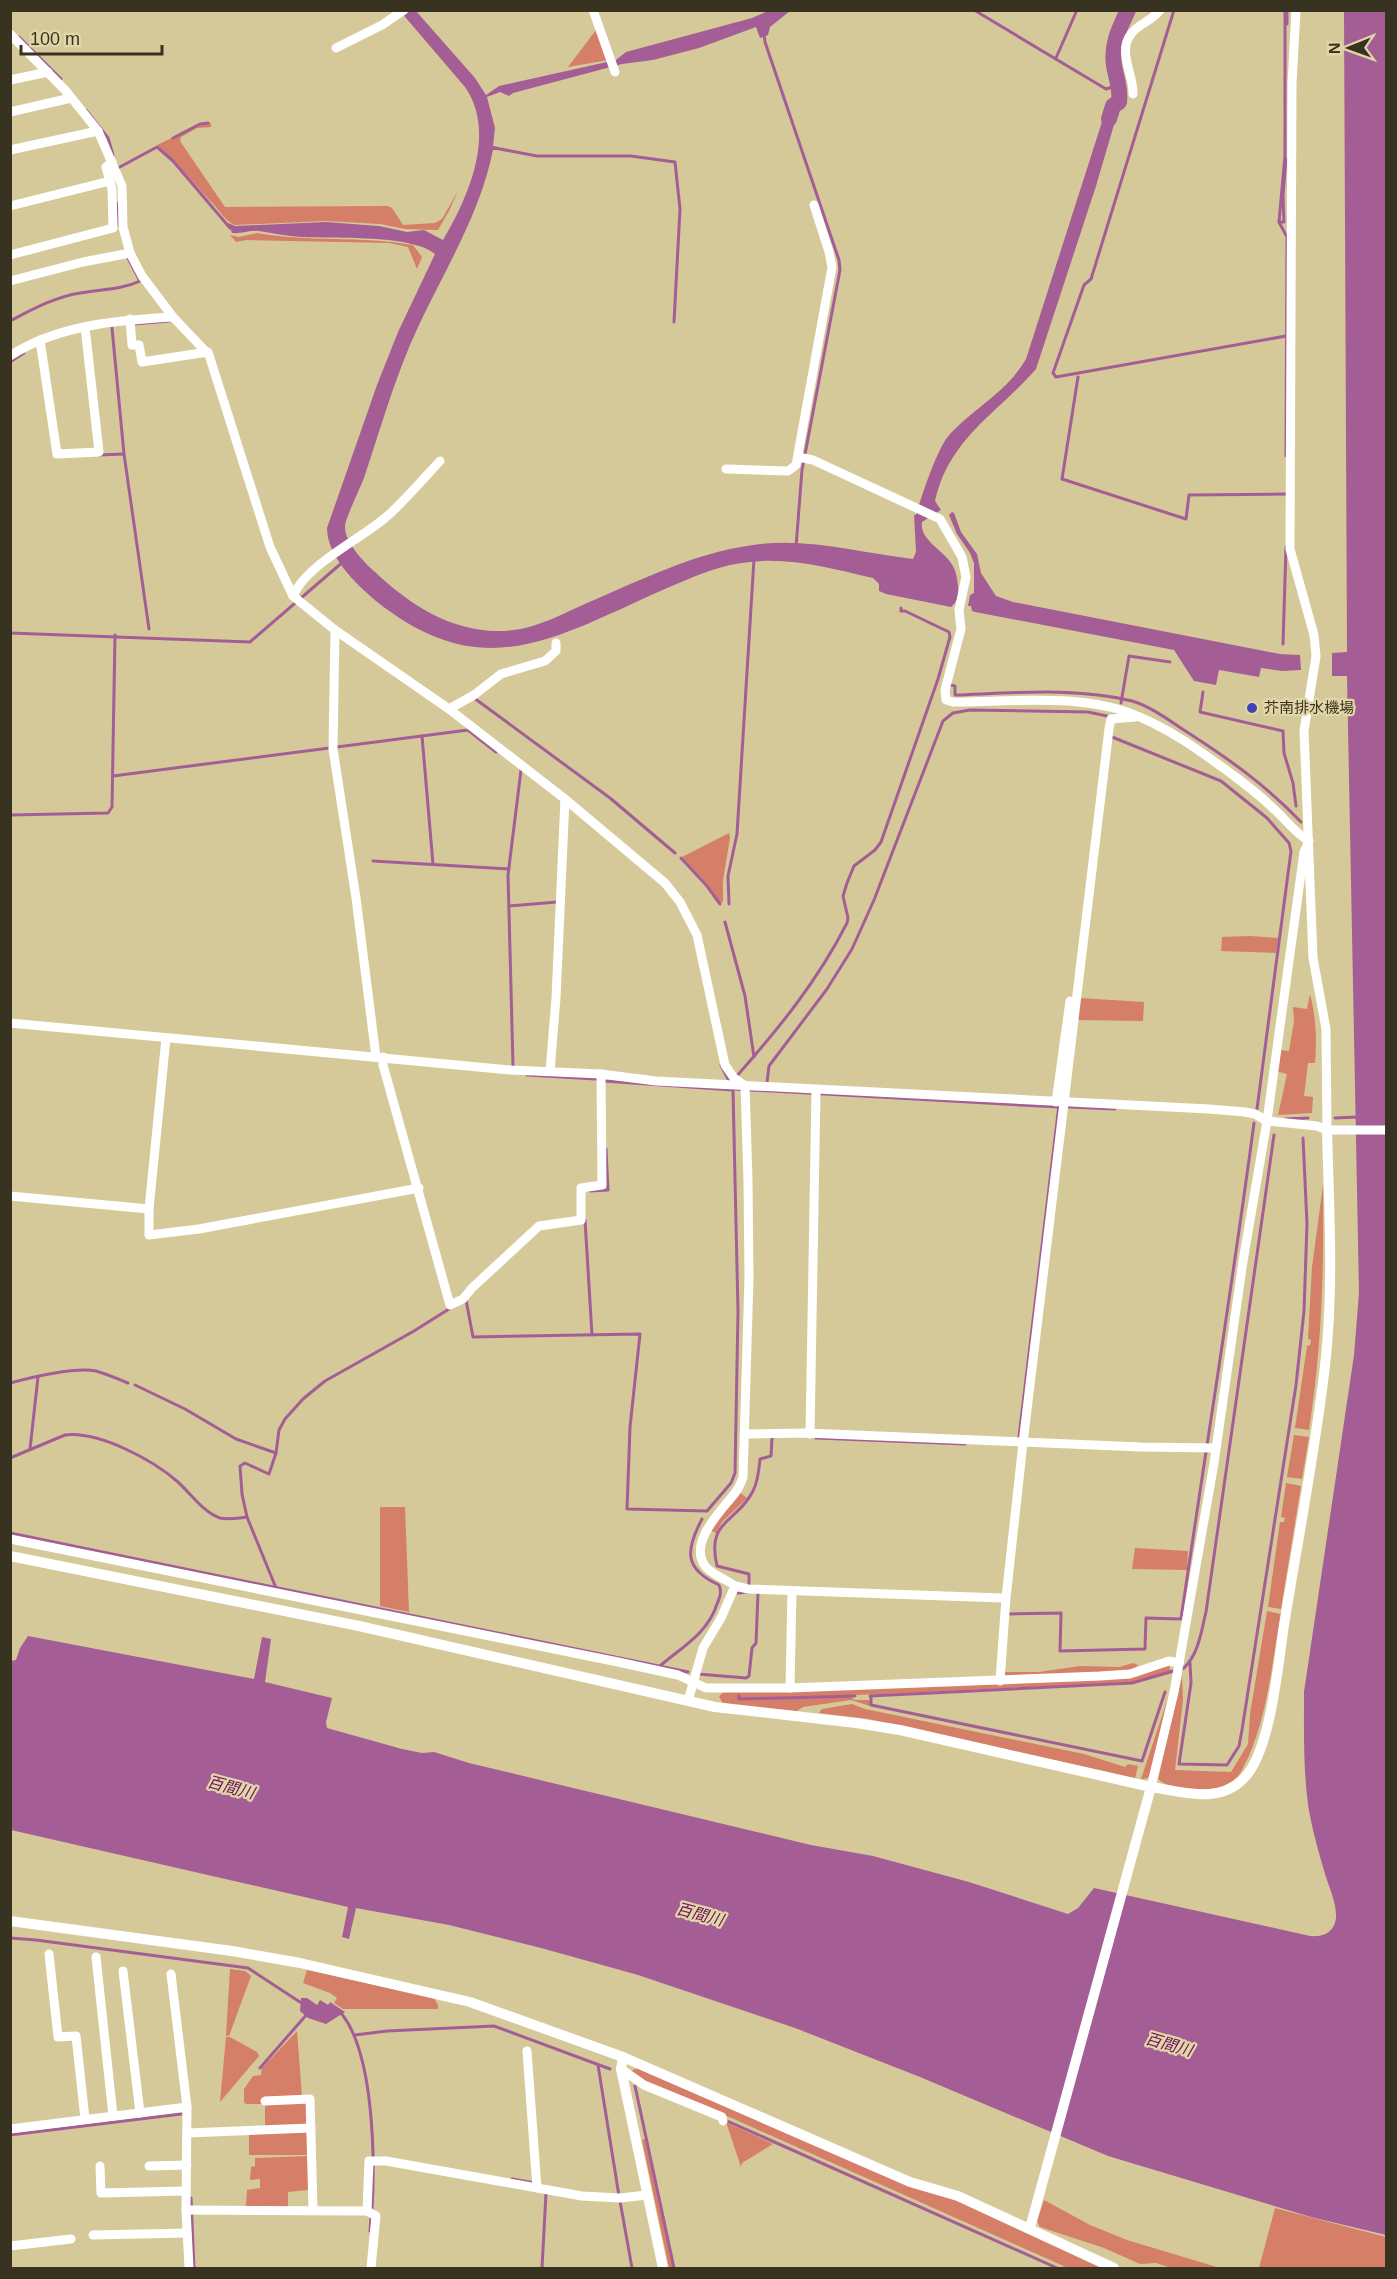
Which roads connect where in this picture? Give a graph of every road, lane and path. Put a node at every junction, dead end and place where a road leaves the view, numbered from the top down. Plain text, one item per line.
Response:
1 (404, 10) edge
2 (593, 10) edge
3 (1160, 10) edge
4 (1296, 10) edge
5 (10, 34) edge
6 (336, 48) dead end
7 (48, 72) junction
8 (615, 72) dead end
9 (10, 80) edge
10 (1133, 94) dead end
11 (71, 98) junction
12 (10, 112) edge
13 (98, 131) junction
14 (10, 150) edge
15 (112, 162) junction
16 (110, 181) junction
17 (814, 205) dead end
18 (10, 206) edge
19 (118, 228) junction
20 (128, 254) junction
21 (10, 255) edge
22 (10, 281) edge
23 (173, 317) junction
24 (130, 319) junction
25 (85, 327) junction
26 (40, 340) junction
27 (208, 352) junction
28 (10, 356) edge
29 (802, 458) junction
30 (440, 461) dead end
31 (726, 469) dead end
32 (295, 599) junction
33 (335, 630) junction
34 (556, 643) dead end
35 (450, 708) junction
36 (1140, 717) junction
37 (564, 802) junction
38 (1309, 841) junction
39 (1070, 1001) dead end
40 (10, 1023) edge
41 (166, 1038) junction
42 (381, 1060) junction
43 (550, 1071) junction
44 (601, 1074) junction
45 (745, 1089) junction
46 (816, 1093) junction
47 (1060, 1102) junction
48 (1267, 1121) junction
49 (1327, 1130) junction
50 (1386, 1130) edge
51 (419, 1188) junction
52 (10, 1196) edge
53 (150, 1209) junction
54 (746, 1434) junction
55 (807, 1434) junction
56 (1023, 1443) junction
57 (1210, 1448) junction
58 (10, 1539) edge
59 (10, 1556) edge
60 (735, 1586) junction
61 (792, 1593) junction
62 (1002, 1598) dead end
63 (1178, 1667) junction
64 (1000, 1681) junction
65 (693, 1683) junction
66 (790, 1688) junction
67 (688, 1701) junction
68 (1151, 1786) junction
69 (10, 1922) edge
70 (49, 1954) dead end
71 (96, 1958) dead end
72 (123, 1971) dead end
73 (171, 1974) dead end
74 (527, 2051) dead end
75 (623, 2056) junction
76 (621, 2068) junction
77 (265, 2101) dead end
78 (187, 2107) junction
79 (140, 2113) junction
80 (113, 2116) junction
81 (85, 2119) junction
82 (723, 2120) dead end
83 (311, 2128) junction
84 (10, 2129) edge
85 (190, 2133) junction
86 (187, 2165) junction
87 (100, 2166) dead end
88 (149, 2166) dead end
89 (537, 2185) junction
90 (186, 2191) junction
91 (647, 2195) junction
92 (189, 2210) junction
93 (313, 2210) junction
94 (370, 2213) junction
95 (1030, 2228) junction
96 (187, 2233) junction
97 (93, 2235) dead end
98 (71, 2239) dead end
99 (10, 2246) edge
100 (189, 2268) edge
101 (371, 2268) edge
102 (663, 2268) edge
103 (1114, 2268) edge

1 - 6 street
2 - 8 street
3 - 10 street
4 - 38 street
5 - 7 street
7 - 9 street
7 - 11 street
11 - 12 street
11 - 13 street
13 - 14 street
13 - 15 street
15 - 16 street
15 - 19 street
16 - 18 street
16 - 19 street
17 - 29 street
19 - 20 street
19 - 21 street
20 - 22 street
20 - 23 street
23 - 24 street
23 - 27 street
24 - 25 street
24 - 27 street
25 - 26 street
25 - 26 street
26 - 28 street
27 - 32 street
29 - 31 street
29 - 36 street
30 - 32 street
32 - 33 street
33 - 35 street
33 - 42 street
34 - 35 street
35 - 37 street
36 - 38 street
36 - 47 street
37 - 43 street
37 - 45 street
38 - 48 street
38 - 49 street
39 - 47 street
40 - 41 street
41 - 42 street
41 - 53 street
42 - 43 street
42 - 51 street
43 - 44 street
44 - 45 street
44 - 51 street
45 - 46 street
45 - 54 street
46 - 47 street
46 - 55 street
47 - 48 street
47 - 56 street
48 - 49 street
48 - 57 street
49 - 50 street
49 - 68 street
51 - 53 street
52 - 53 street
54 - 55 street
54 - 60 street
55 - 56 street
56 - 57 street
56 - 64 street
57 - 63 street
58 - 65 street
59 - 67 street
60 - 61 street
60 - 65 street
61 - 62 street
61 - 66 street
63 - 64 street
63 - 68 street
64 - 66 street
65 - 66 street
65 - 67 street
67 - 68 street
68 - 95 street
69 - 75 street
70 - 81 street
71 - 80 street
72 - 79 street
73 - 78 street
74 - 89 street
75 - 76 street
75 - 95 street
76 - 82 street
76 - 91 street
77 - 83 street
78 - 79 street
78 - 85 street
79 - 80 street
80 - 81 street
81 - 84 street
83 - 85 street
83 - 93 street
85 - 86 street
86 - 88 street
86 - 90 street
87 - 90 street
89 - 91 street
89 - 94 street
90 - 92 street
91 - 102 street
92 - 93 street
92 - 96 street
93 - 94 street
94 - 101 street
95 - 103 street
96 - 97 street
96 - 100 street
98 - 99 street

